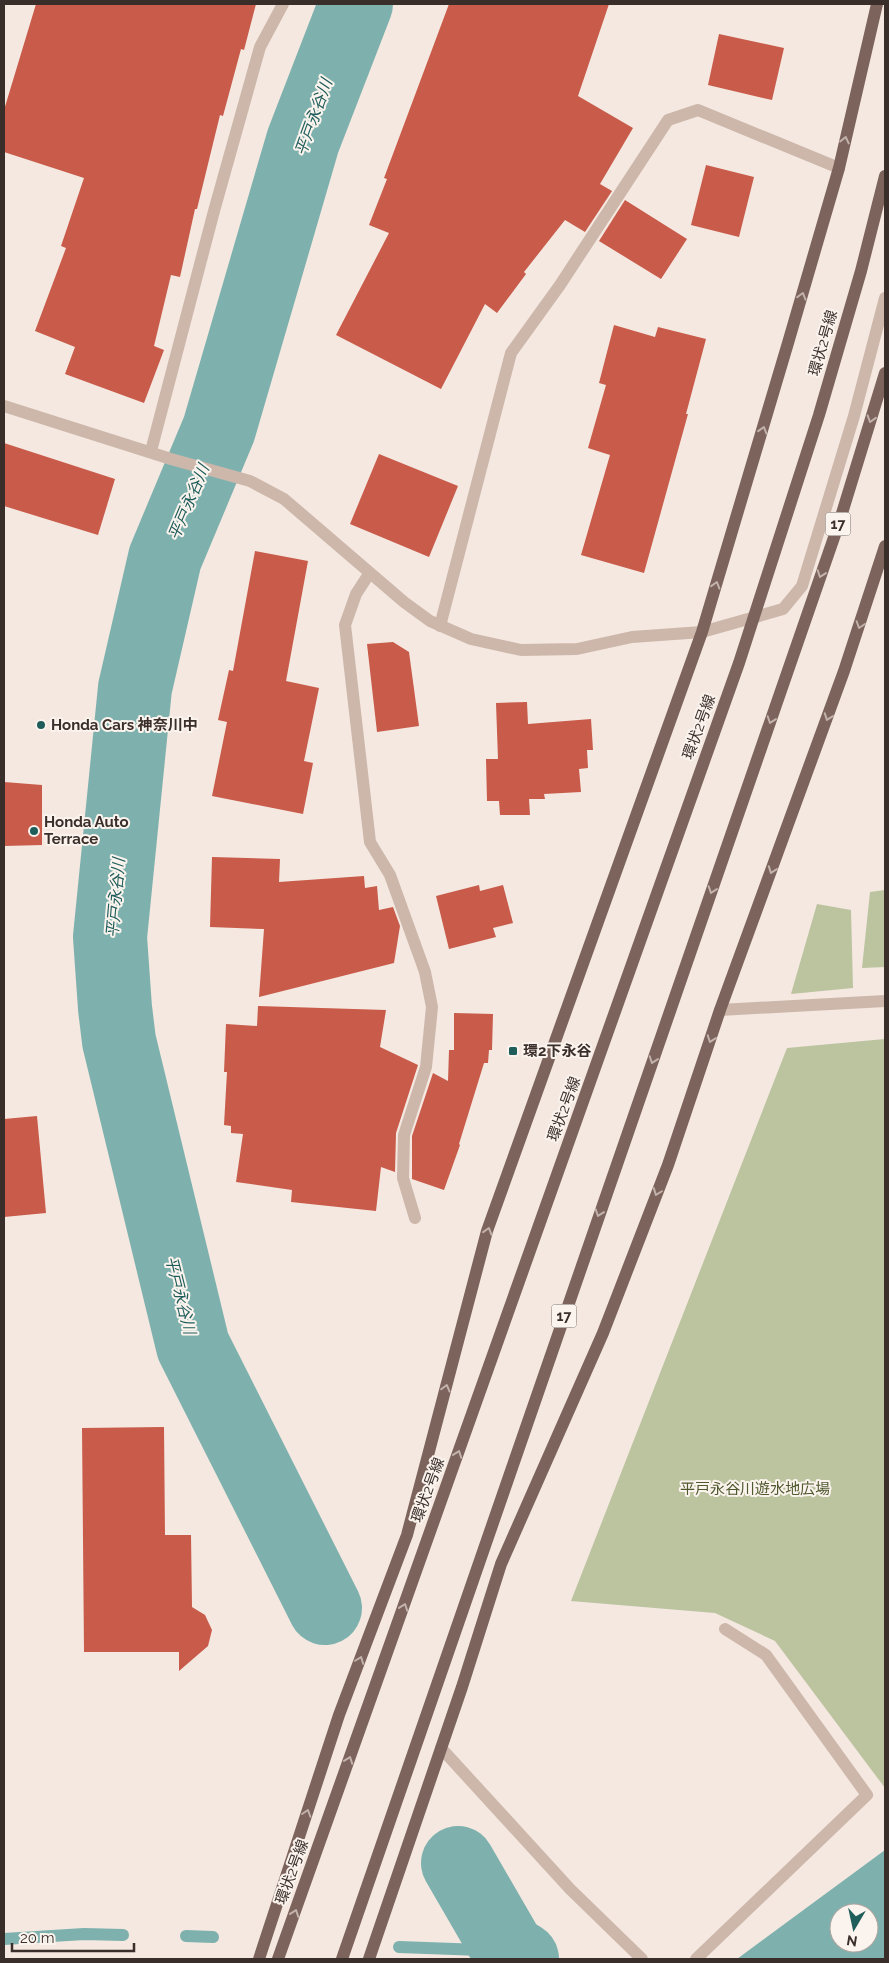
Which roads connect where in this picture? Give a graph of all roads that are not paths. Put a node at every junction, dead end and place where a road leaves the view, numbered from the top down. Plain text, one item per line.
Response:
1 (283, 4) edge
2 (877, 4) edge
3 (839, 168) junction
4 (885, 176) edge
5 (885, 298) edge
6 (885, 373) edge
7 (4, 406) edge
8 (151, 451) junction
9 (885, 546) edge
10 (369, 574) junction
11 (440, 626) junction
12 (702, 632) junction
13 (885, 1001) edge
14 (720, 1010) junction
15 (415, 1218) dead end
16 (725, 1629) dead end
17 (441, 1748) junction
18 (258, 1959) edge
19 (278, 1959) edge
20 (342, 1959) edge
21 (369, 1959) edge
22 (642, 1959) edge
23 (696, 1959) edge

1 - 8 street
3 -> 2 main road
3 - 11 street
12 -> 3 main road
19 -> 4 main road, 環状2号線, bridge
5 - 12 street
6 -> 20 main road, 17
7 - 8 street
8 - 10 street
9 -> 14 main road
10 - 11 street
10 - 15 street
11 - 12 street
18 -> 12 main road
13 - 14 street
14 -> 17 main road
16 - 23 street
17 - 21 main road
17 - 22 street

